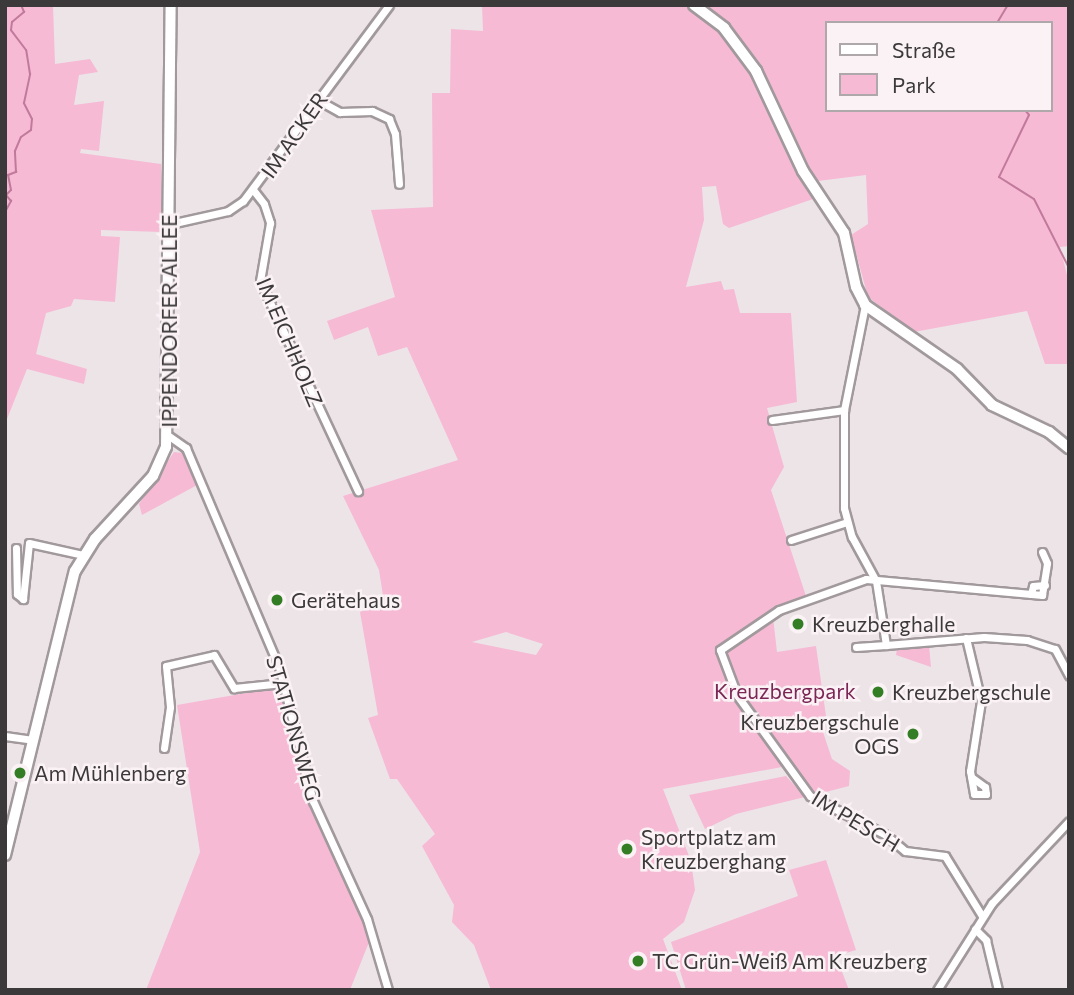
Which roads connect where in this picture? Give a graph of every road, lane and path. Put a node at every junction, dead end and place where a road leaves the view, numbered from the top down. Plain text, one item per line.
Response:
1 (171, 5) edge
2 (389, 5) edge
3 (694, 5) edge
4 (318, 100) junction
5 (398, 184) dead end
6 (254, 191) junction
7 (170, 224) junction
8 (865, 305) junction
9 (844, 411) junction
10 (772, 420) dead end
11 (169, 436) junction
12 (1069, 448) edge
13 (358, 491) dead end
14 (847, 522) junction
15 (790, 540) dead end
16 (16, 548) dead end
17 (1042, 552) dead end
18 (83, 555) junction
19 (876, 581) junction
20 (966, 638) junction
21 (886, 645) junction
22 (856, 647) dead end
23 (1069, 675) edge
24 (283, 683) junction
25 (5, 736) edge
26 (33, 740) junction
27 (164, 748) dead end
28 (971, 777) dead end
29 (1069, 821) edge
30 (5, 855) edge
31 (982, 916) junction
32 (975, 929) junction
33 (388, 990) edge
34 (937, 990) edge
35 (998, 990) edge

1 - 7 street, IPPENDORFER ALLEE
2 - 4 street, IM ACKER
3 - 8 street
4 - 5 street
4 - 6 street, IM ACKER
6 - 7 street, IM ACKER
6 - 13 street, IM EICHHOLZ
7 - 11 street, IPPENDORFER ALLEE
8 - 9 street
8 - 12 street
9 - 10 street
9 - 14 street
11 - 18 street, IPPENDORFER ALLEE
11 - 24 street, STATIONSWEG
14 - 15 street
14 - 19 street
16 - 18 street
17 - 19 street
18 - 26 street, IPPENDORFER ALLEE
19 - 21 street
19 - 31 street, IM PESCH
20 - 21 street
20 - 23 street
20 - 28 street
21 - 22 street
24 - 27 street
24 - 33 street, STATIONSWEG
25 - 26 street
26 - 30 street, IPPENDORFER ALLEE
29 - 31 street
31 - 32 street
32 - 34 street
32 - 35 street

